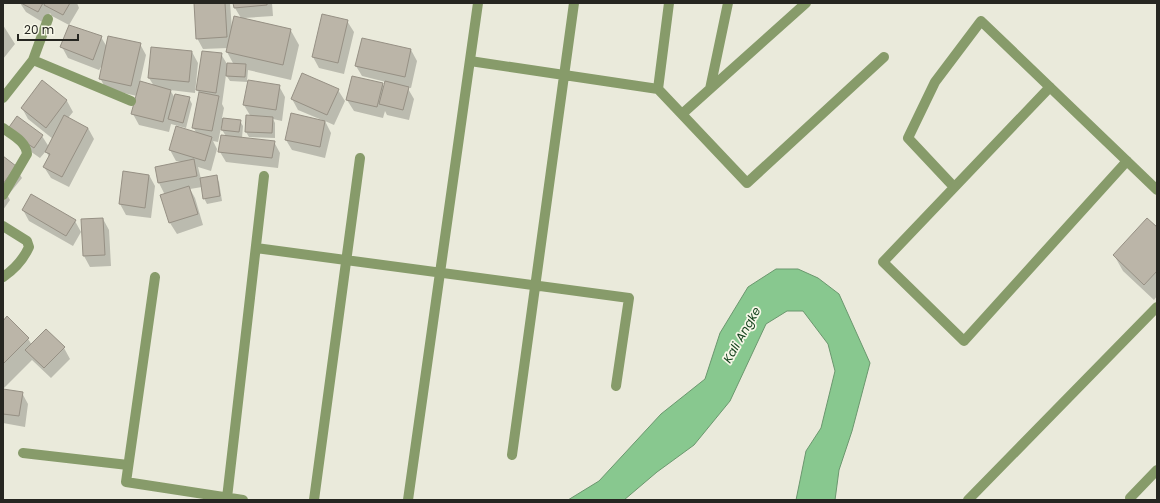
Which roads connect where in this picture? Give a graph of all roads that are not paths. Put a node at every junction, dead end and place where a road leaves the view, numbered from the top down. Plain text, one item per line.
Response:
1 (478, 3) edge
2 (574, 3) edge
3 (670, 3) edge
4 (728, 3) edge
5 (806, 3) edge
6 (48, 19) dead end
7 (884, 57) dead end
8 (33, 60) junction
9 (470, 61) junction
10 (564, 75) junction
11 (1050, 87) junction
12 (658, 89) junction
13 (710, 89) junction
14 (3, 98) edge
15 (131, 101) dead end
16 (682, 114) junction
17 (3, 128) edge
18 (360, 158) dead end
19 (1127, 161) junction
20 (264, 176) dead end
21 (954, 186) junction
22 (1157, 190) edge
23 (3, 195) edge
24 (3, 226) edge
25 (256, 248) junction
26 (346, 260) junction
27 (440, 273) junction
28 (3, 277) edge
29 (155, 277) dead end
30 (535, 285) junction
31 (1157, 307) edge
32 (616, 386) dead end
33 (23, 452) dead end
34 (512, 455) dead end
35 (128, 465) junction
36 (1157, 470) edge
37 (227, 498) junction
38 (1130, 498) dead end
39 (243, 500) edge
40 (314, 500) edge
41 (408, 500) edge
42 (968, 500) edge

1 - 9 street
2 - 10 street
3 - 12 street
4 - 13 street
5 - 13 street
6 - 8 street
7 - 16 street
8 - 14 street
8 - 15 street
9 - 10 street
9 - 27 street
10 - 12 street
10 - 30 street
11 - 19 street
11 - 21 street
11 - 21 street
12 - 16 street
13 - 16 street
17 - 23 street
18 - 26 street
19 - 21 street
19 - 22 street
20 - 25 street
24 - 28 street
25 - 26 street
25 - 37 street
26 - 27 street
26 - 40 street
27 - 30 street
27 - 41 street
29 - 35 street
30 - 32 street
30 - 34 street
31 - 42 street
33 - 35 street
35 - 37 street
36 - 38 street
37 - 39 street

